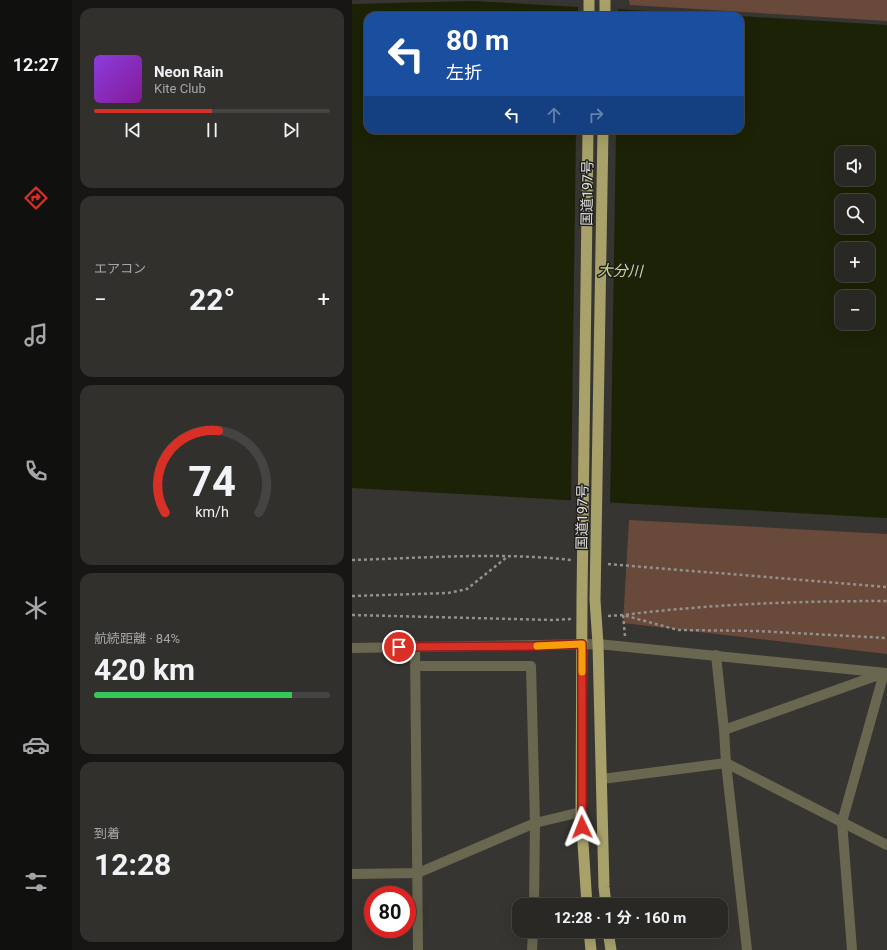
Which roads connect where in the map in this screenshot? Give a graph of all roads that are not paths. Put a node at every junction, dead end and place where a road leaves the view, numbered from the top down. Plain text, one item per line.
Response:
1 (590, 0) edge
2 (605, 0) edge
3 (589, 12) edge
4 (604, 12) edge
5 (588, 134) edge
6 (603, 134) edge
7 (582, 644) junction
8 (598, 644) junction
9 (415, 646) junction
10 (352, 648) edge
11 (716, 655) junction
12 (415, 666) junction
13 (885, 673) edge
14 (724, 730) junction
15 (726, 763) junction
16 (602, 779) junction
17 (581, 812) junction
18 (842, 822) junction
19 (535, 823) junction
20 (887, 845) edge
21 (418, 873) junction
22 (352, 874) edge
23 (534, 898) edge
24 (587, 898) edge
25 (605, 898) edge
26 (533, 938) edge
27 (590, 938) edge
28 (609, 938) edge
29 (418, 950) edge
30 (532, 950) edge
31 (591, 950) edge
32 (610, 950) edge
33 (748, 950) edge
34 (852, 950) edge

1 - 3 highway
2 - 4 highway
5 - 7 highway, 国道197号
6 - 8 highway, 国道197号
7 - 8 street
7 - 9 street
7 - 17 highway, 国道197号
8 - 11 street
8 - 16 highway, 国道197号
9 - 10 street
9 - 12 street
11 - 13 street
11 - 14 street
12 - 19 street
12 - 21 street
13 - 14 street
13 - 18 street
14 - 15 street
15 - 16 street
15 - 18 street
15 - 33 street
16 - 25 highway, 国道197号
17 - 19 street
17 - 24 highway, 国道197号
18 - 20 street
18 - 34 street
19 - 21 street
19 - 23 street
21 - 22 street
21 - 29 street
26 - 30 street
27 - 31 highway
28 - 32 highway

